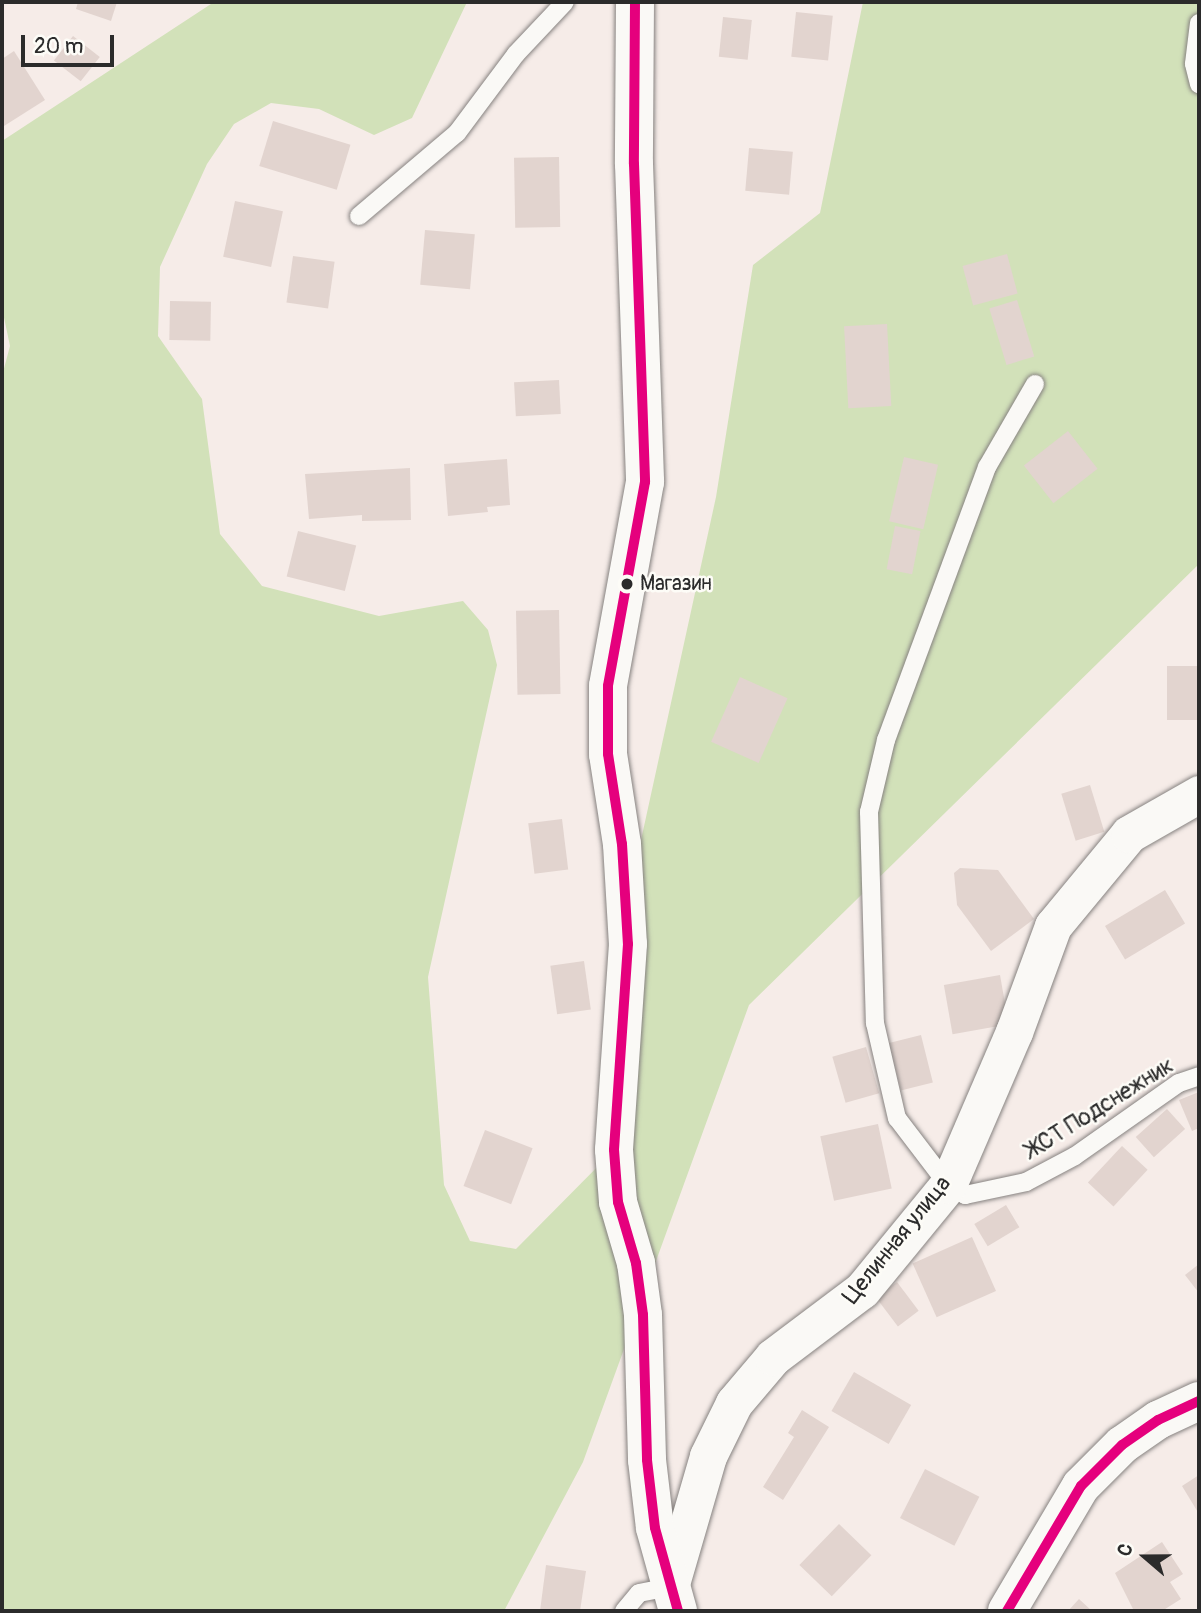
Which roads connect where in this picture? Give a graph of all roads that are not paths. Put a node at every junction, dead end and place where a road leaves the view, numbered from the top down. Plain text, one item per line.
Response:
1 (565, 2) edge
2 (635, 2) edge
3 (1199, 23) edge
4 (1199, 84) edge
5 (359, 216) dead end
6 (1035, 384) dead end
7 (1199, 794) edge
8 (1199, 1076) edge
9 (948, 1185) junction
10 (1199, 1401) edge
11 (674, 1599) edge
12 (624, 1611) edge
13 (1007, 1611) edge

1 - 5 lane
2 - 11 street
3 - 4 lane
6 - 9 lane
7 - 9 street, Целинная улица
8 - 9 lane, ЖСТ Подснежник
9 - 11 street, Целинная улица
10 - 13 street
11 - 12 lane

